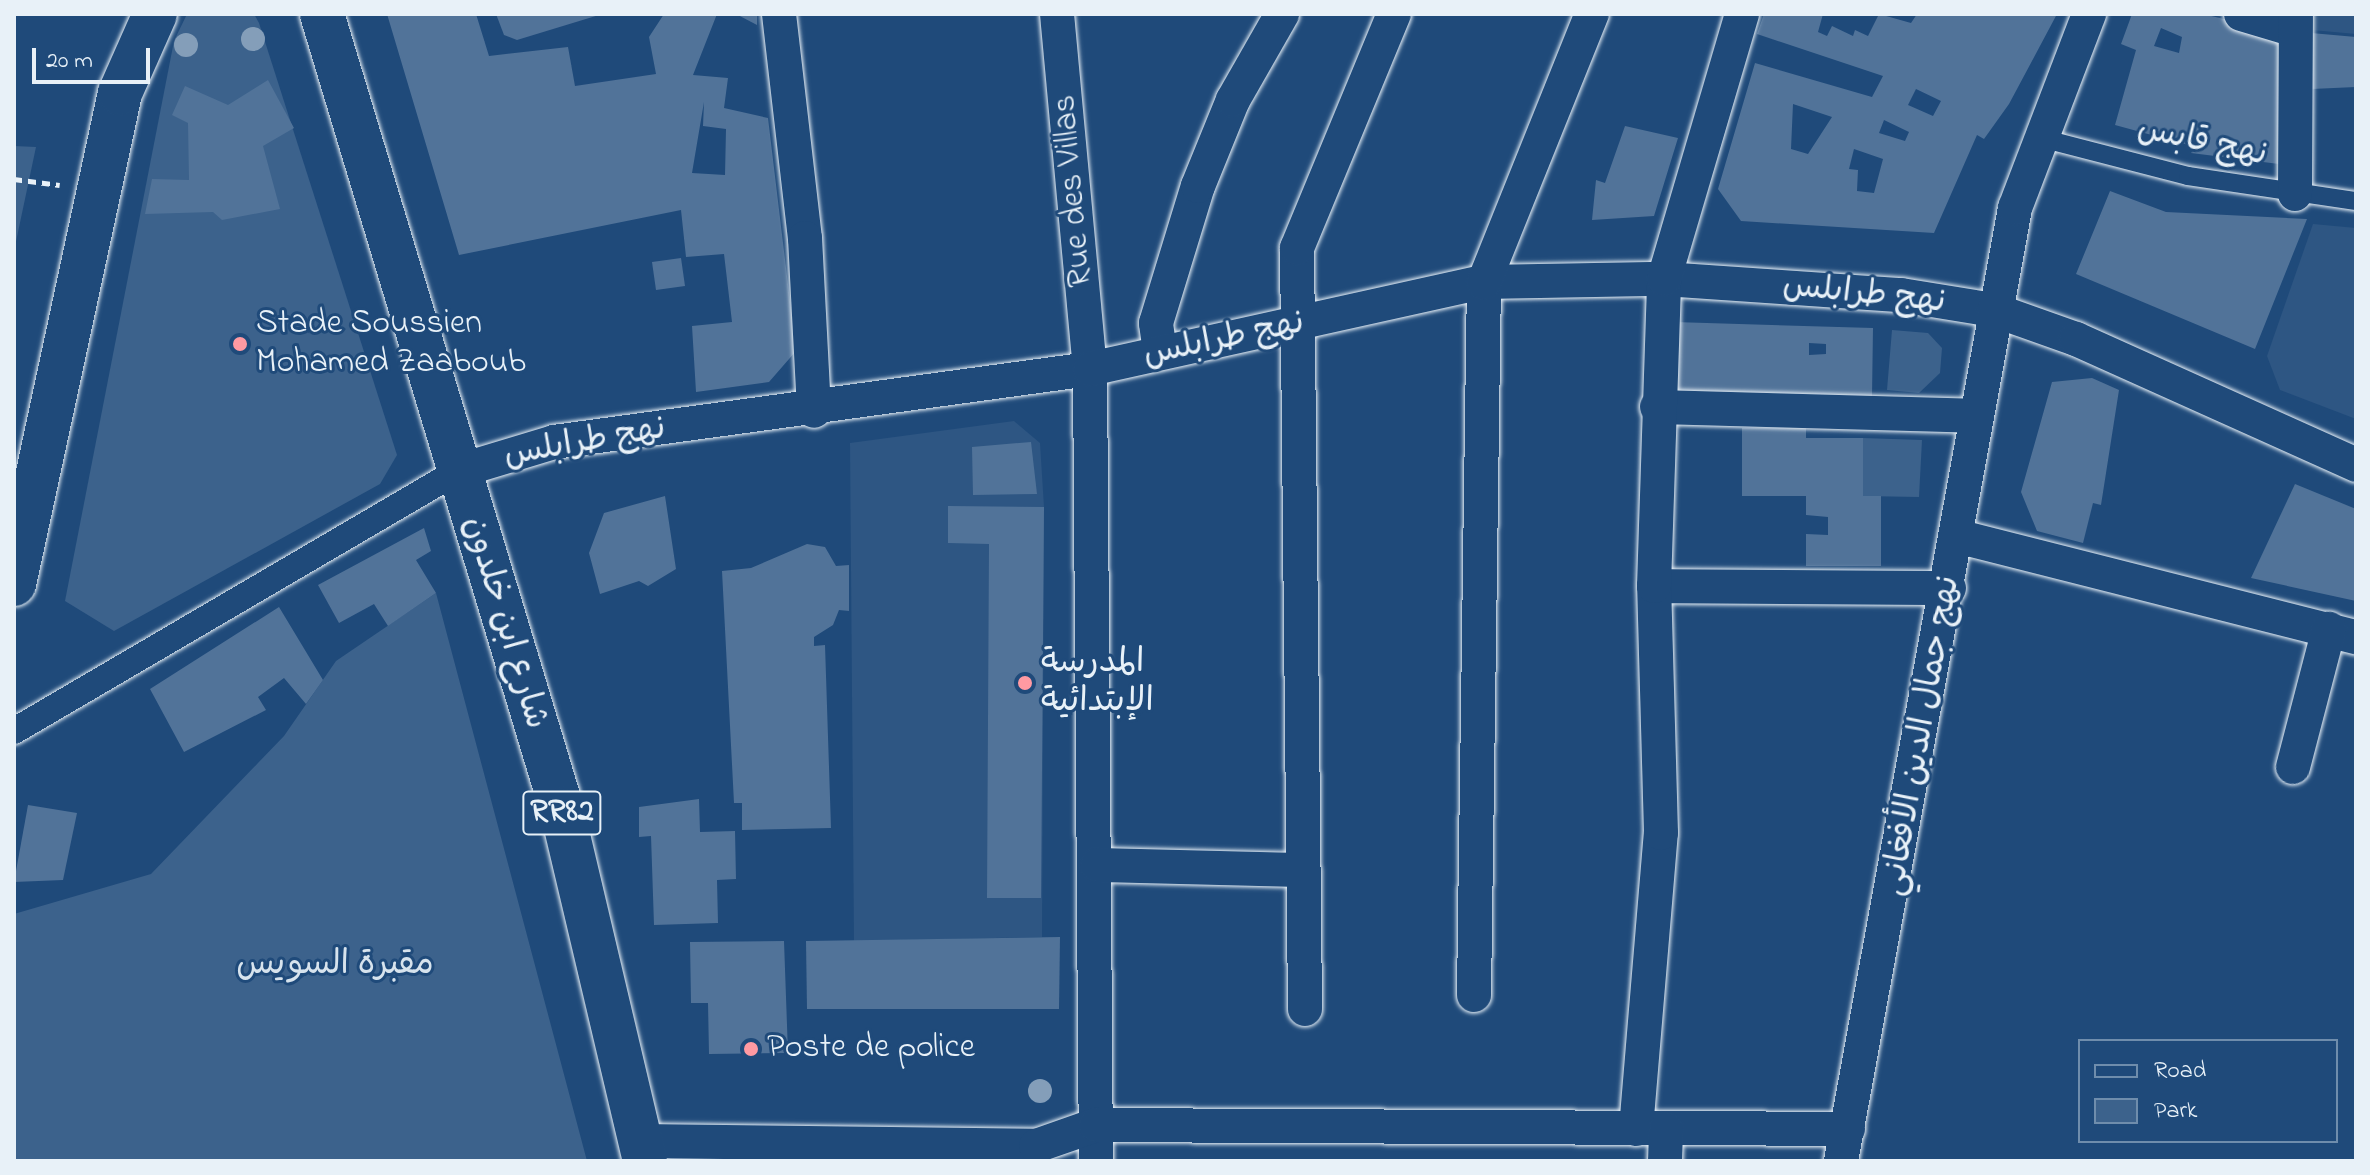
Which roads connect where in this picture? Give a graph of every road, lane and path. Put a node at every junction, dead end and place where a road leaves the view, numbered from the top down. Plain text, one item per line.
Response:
1 (123, 14) edge
2 (155, 14) edge
3 (291, 14) edge
4 (322, 14) edge
5 (779, 14) edge
6 (1057, 14) edge
7 (1282, 14) edge
8 (1394, 14) edge
9 (1592, 14) edge
10 (1742, 14) edge
11 (2089, 14) edge
12 (2241, 14) edge
13 (2296, 22) edge
14 (341, 91) junction
15 (120, 93) junction
16 (2037, 137) junction
17 (2295, 194) junction
18 (2356, 201) edge
19 (1664, 279) junction
20 (1484, 282) junction
21 (1994, 310) junction
22 (1293, 326) junction
23 (1160, 352) junction
24 (1090, 369) junction
25 (1657, 407) junction
26 (814, 411) junction
27 (1975, 416) junction
28 (2356, 465) edge
29 (458, 471) junction
30 (1956, 536) junction
31 (14, 584) edge
32 (1654, 586) junction
33 (1949, 588) junction
34 (2343, 633) edge
35 (14, 731) edge
36 (2293, 767) dead end
37 (1097, 865) junction
38 (1302, 870) junction
39 (1474, 995) dead end
40 (1305, 1009) dead end
41 (1096, 1125) junction
42 (1656, 1140) edge
43 (1844, 1145) edge
44 (1036, 1146) junction
45 (643, 1151) edge
46 (1078, 1161) edge
47 (1096, 1161) edge

1 - 15 main road
2 - 15 main road
3 - 14 main road, شارع ابن خلدون / RR82
4 - 14 main road, شارع ابن خلدون / RR82
5 - 26 street
6 - 24 street, Rue des Villas
7 - 23 street
8 - 22 street
9 - 20 street
10 - 19 street
11 - 16 street, نهج جمال الدين الأفغاني
12 - 13 street
13 - 17 street
14 - 29 main road, شارع ابن خلدون / RR82
15 - 31 main road
16 - 17 lane, نهج قابس
16 - 21 street, نهج جمال الدين الأفغاني
17 - 18 lane, نهج قابس
19 - 20 street, نهج طرابلس
19 - 21 street, نهج طرابلس
19 - 25 street
20 - 22 street, نهج طرابلس
20 - 39 street
21 - 27 street, نهج جمال الدين الأفغاني
21 - 28 street, نهج طرابلس
22 - 23 street, نهج طرابلس
22 - 38 street
23 - 24 street, نهج طرابلس
24 - 26 street, نهج طرابلس
24 - 37 street, Rue des Villas
25 - 27 street
25 - 32 street
26 - 29 street, نهج طرابلس
27 - 30 street, نهج جمال الدين الأفغاني
29 - 35 street
29 - 45 main road, شارع ابن خلدون / RR82
30 - 33 street, نهج جمال الدين الأفغاني
30 - 34 street
32 - 33 street
32 - 42 street
33 - 43 street, نهج جمال الدين الأفغاني
34 - 36 street
37 - 38 street
37 - 41 street, Rue des Villas
38 - 40 street
41 - 42 street
41 - 44 street
41 - 47 street, Rue des Villas
42 - 43 street
44 - 45 street
44 - 46 street

